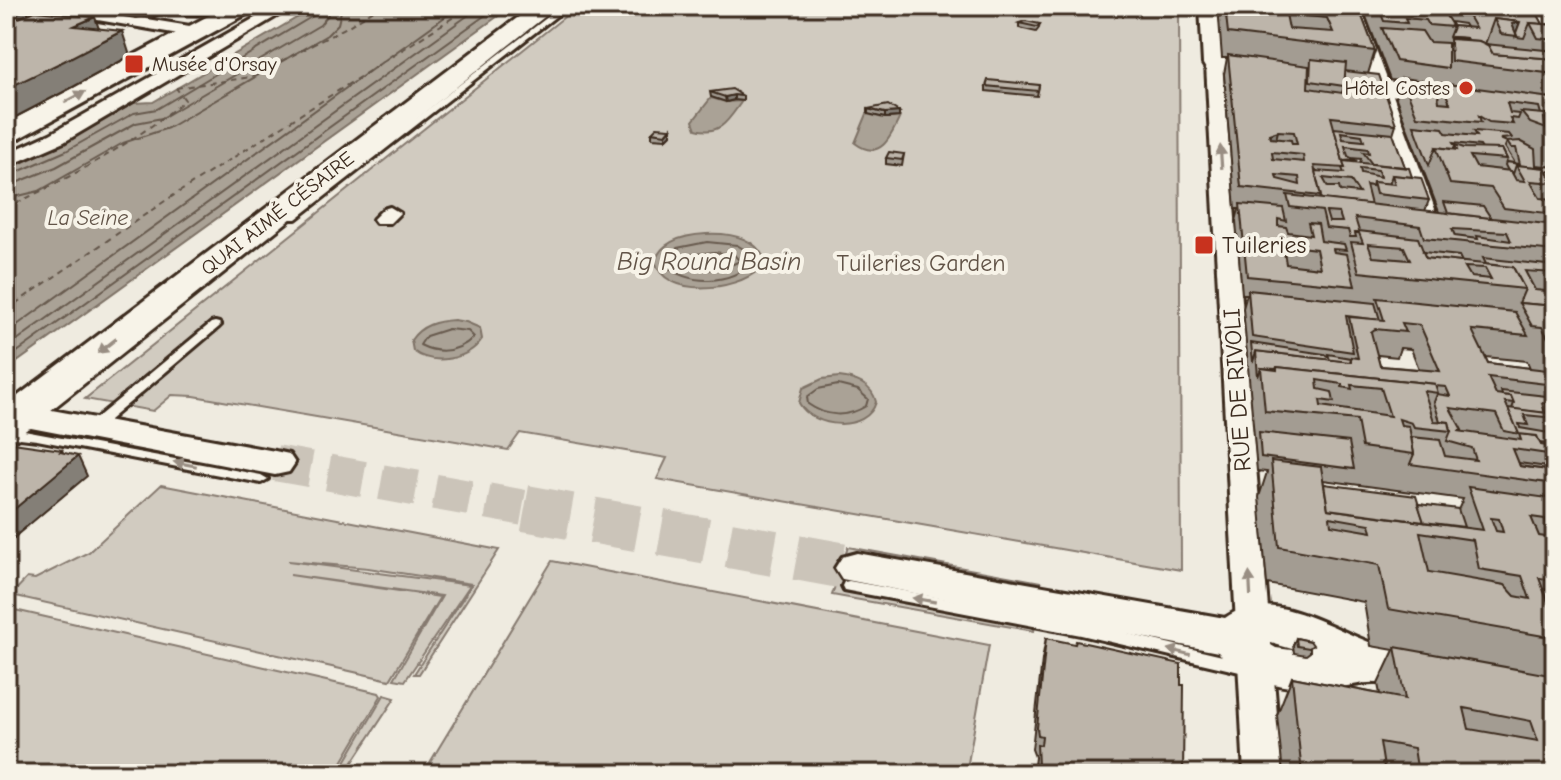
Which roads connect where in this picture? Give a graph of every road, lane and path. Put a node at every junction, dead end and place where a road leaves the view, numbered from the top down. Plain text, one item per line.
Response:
1 (244, 6) edge
2 (287, 6) edge
3 (547, 6) edge
4 (566, 6) edge
5 (1210, 6) edge
6 (1532, 6) edge
7 (1351, 9) edge
8 (49, 12) edge
9 (196, 32) junction
10 (1555, 35) edge
11 (1214, 64) junction
12 (1381, 87) junction
13 (1462, 98) edge
14 (6, 134) edge
15 (6, 161) edge
16 (282, 225) dead end
17 (1433, 232) edge
18 (215, 325) dead end
19 (7, 427) edge
20 (92, 428) junction
21 (268, 471) joint
22 (853, 577) tunnel mouth
23 (1248, 647) junction
24 (1480, 684) edge
25 (1263, 774) edge

1 - 9 main road
2 - 15 street
3 -> 19 main road, QUAI AIMÉ CÉSAIRE
4 - 16 lane, QUAI AIMÉ CÉSAIRE
5 - 11 main road, RUE DE RIVOLI
6 - 10 street
7 - 12 street
8 - 9 street
14 -> 9 main road
11 - 12 main road
23 -> 11 street, RUE DE RIVOLI
12 - 13 main road
12 - 17 street
18 - 20 lane
19 - 20 main road
21 -> 19 lane
20 - 21 main road
22 - 23 main road
23 - 24 main road
23 - 25 street, RUE DE RIVOLI

